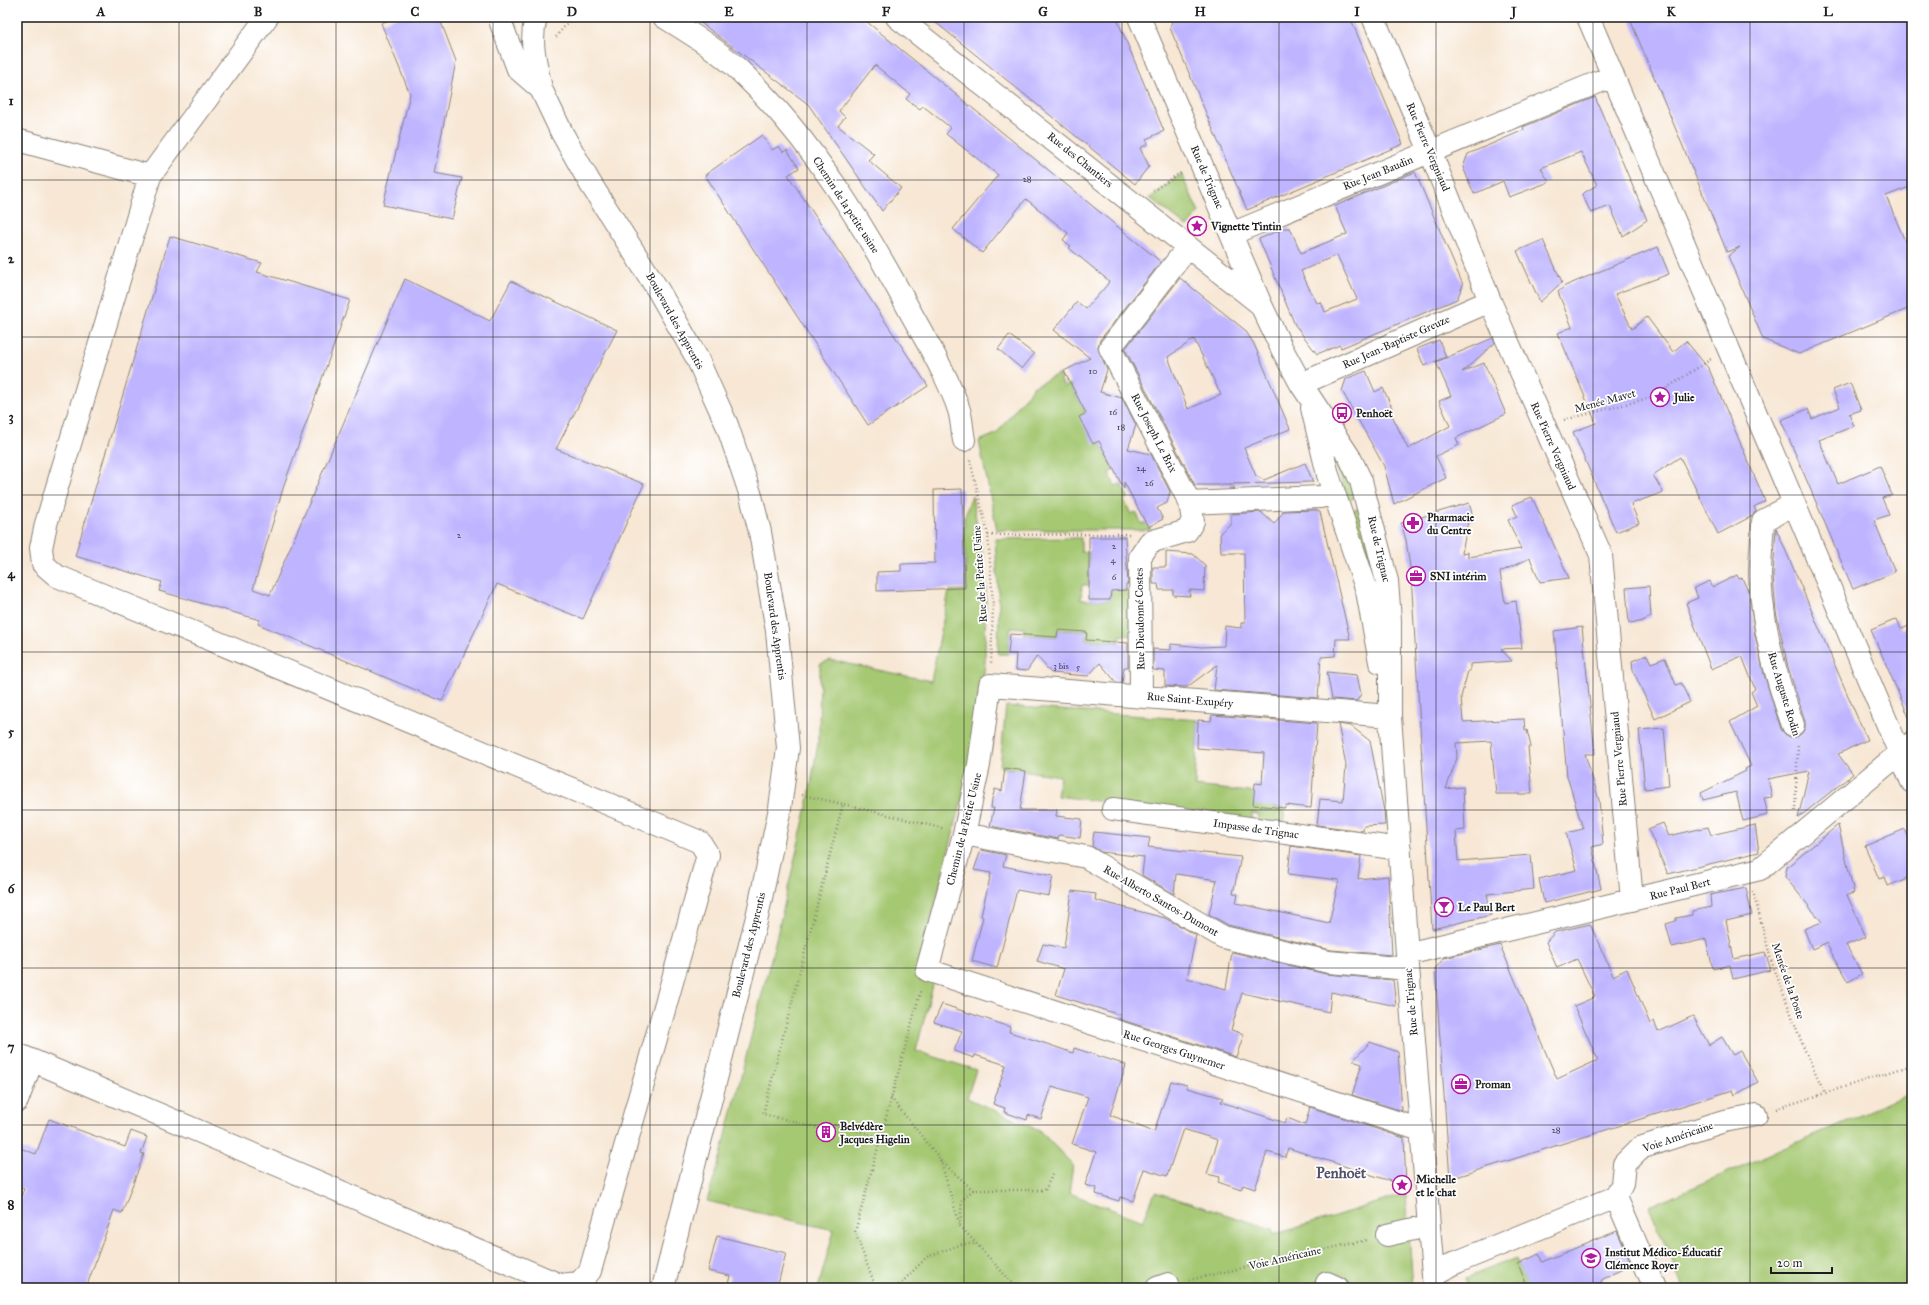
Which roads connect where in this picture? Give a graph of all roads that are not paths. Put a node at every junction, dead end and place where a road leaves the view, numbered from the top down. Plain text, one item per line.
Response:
1 (267, 17) edge
2 (502, 17) edge
3 (536, 17) edge
4 (664, 17) edge
5 (897, 17) edge
6 (1139, 17) edge
7 (1373, 17) edge
8 (1588, 17) edge
9 (1613, 76) junction
10 (541, 89) junction
11 (17, 140) edge
12 (1430, 151) junction
13 (150, 176) junction
14 (1231, 234) junction
15 (1188, 247) junction
16 (1490, 301) junction
17 (1261, 305) junction
18 (1306, 391) junction
19 (964, 440) road end
20 (1334, 494) junction
21 (1190, 503) junction
22 (1794, 504) junction
23 (990, 685) joint
24 (1142, 696) junction
25 (1390, 716) junction
26 (1793, 726) road end
27 (1906, 748) edge
28 (1912, 782) edge
29 (1113, 809) dead end
30 (964, 834) junction
31 (1400, 849) junction
32 (1632, 900) junction
33 (1407, 961) junction
34 (927, 970) joint
35 (24, 1057) edge
36 (17, 1101) edge
37 (1756, 1115) road end
38 (1421, 1130) junction
39 (1616, 1197) junction
40 (1414, 1229) dead end
41 (1387, 1235) road end
42 (1434, 1281) edge
43 (663, 1288) edge
44 (1655, 1288) edge

1 - 13 street
2 - 10 street, Boulevard des Apprentis
3 - 10 street
4 - 19 street, Chemin de la petite usine
5 - 15 street, Rue des Chantiers
6 - 14 street, Rue de Trignac
7 - 12 street, Rue Pierre Vergniaud
8 - 9 street
9 - 12 street, Rue Jean Baudin
9 - 22 street
10 - 43 street, Boulevard des Apprentis
11 - 13 street
12 - 14 street, Rue Jean Baudin
12 - 16 street, Rue Pierre Vergniaud
13 - 35 street
14 - 17 street, Rue de Trignac
15 - 17 street, Rue des Chantiers
15 - 21 street, Rue Joseph Le Brix
16 - 18 street, Rue Jean-Baptiste Greuze
16 - 32 street, Rue Pierre Vergniaud
17 - 18 street, Rue de Trignac
18 - 20 street, Rue de Trignac
18 - 25 street, Rue de Trignac
20 - 21 street
20 - 25 street, Rue de Trignac
21 - 24 street, Rue Dieudonné Costes
22 - 26 street, Rue Auguste Rodin
22 - 27 street
23 - 24 street, Rue Saint-Exupéry
23 - 30 street, Chemin de la Petite Usine
24 - 25 street, Rue Saint-Exupéry
25 - 31 street, Rue de Trignac
27 - 28 street
27 - 32 street, Rue Paul Bert
29 - 31 street, Impasse de Trignac
30 - 33 street, Rue Alberto Santos-Dumont
30 - 34 street, Chemin de la Petite Usine
31 - 33 street, Rue de Trignac
32 - 33 street, Rue Paul Bert
33 - 38 street, Rue de Trignac
34 - 38 street, Rue Georges Guynemer
35 - 36 street
37 - 39 street, Voie Américaine
38 - 42 street, Rue de Trignac
39 - 42 street
39 - 44 street
40 - 41 street

